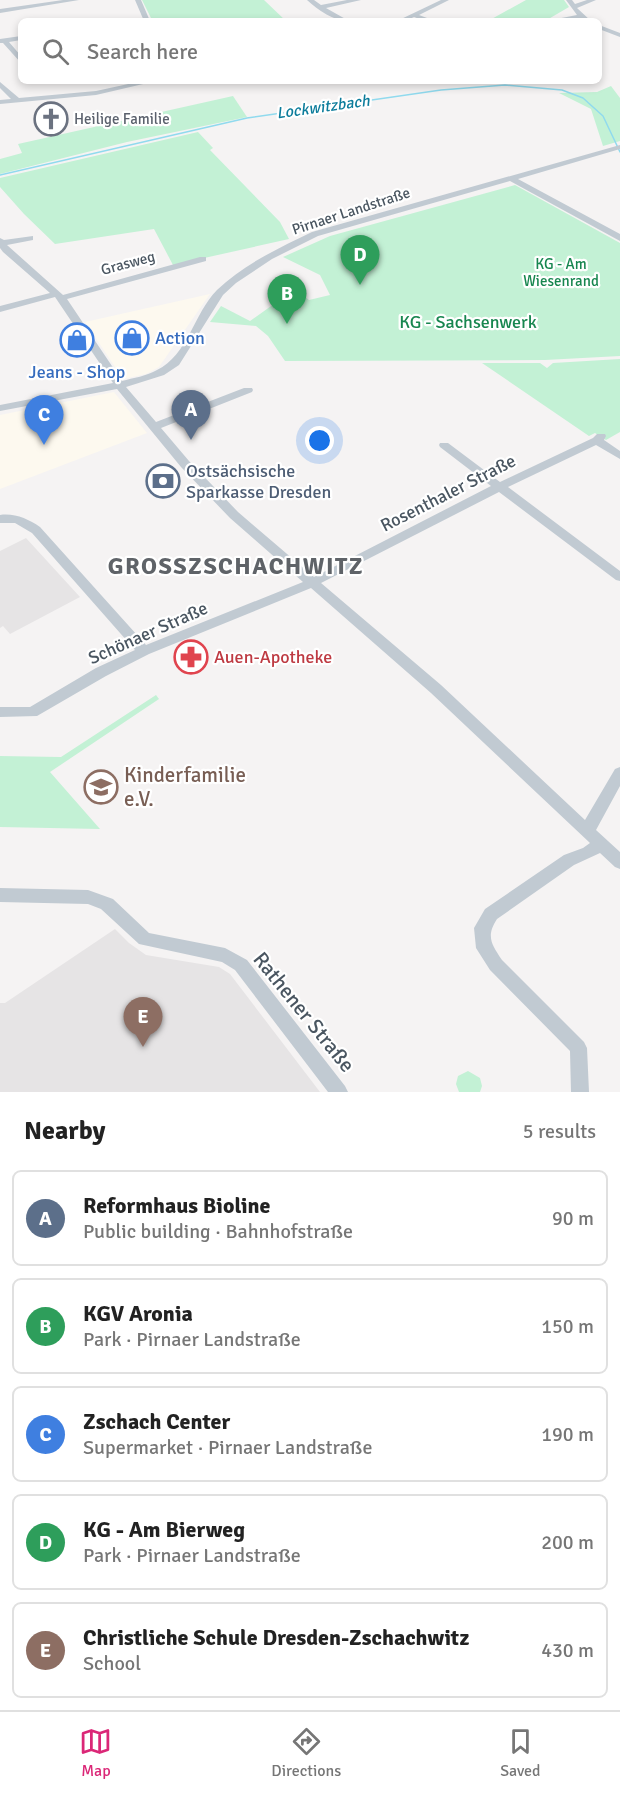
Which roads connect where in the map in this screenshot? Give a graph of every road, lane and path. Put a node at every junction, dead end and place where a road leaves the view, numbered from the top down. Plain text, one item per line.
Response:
1 (76, 0) edge
2 (138, 0) edge
3 (310, 0) edge
4 (358, 0) edge
5 (446, 0) edge
6 (593, 0) edge
7 (571, 3) edge
8 (319, 6) junction
9 (0, 11) edge
10 (413, 15) junction
11 (581, 16) junction
12 (146, 18) edge
13 (341, 18) edge
14 (406, 18) edge
15 (422, 18) edge
16 (568, 18) edge
17 (584, 18) edge
18 (602, 28) edge
19 (620, 35) edge
20 (18, 38) edge
21 (2, 40) edge
22 (18, 58) edge
23 (0, 84) edge
24 (138, 84) edge
25 (17, 100) junction
26 (0, 102) edge
27 (615, 149) edge
28 (513, 179) junction
29 (618, 235) edge
30 (30, 238) dead end
31 (2, 246) edge
32 (203, 259) dead end
33 (59, 296) junction
34 (0, 309) edge
35 (121, 385) junction
36 (248, 390) dead end
37 (0, 408) edge
38 (156, 426) junction
39 (444, 444) dead end
40 (620, 456) edge
41 (501, 486) junction
42 (0, 519) edge
43 (620, 577) edge
44 (312, 583) junction
45 (144, 651) junction
46 (0, 712) edge
47 (620, 773) edge
48 (587, 831) junction
49 (601, 844) junction
50 (620, 862) edge
51 (0, 895) edge
52 (339, 1092) edge
53 (580, 1092) edge

1 - 9 street
2 - 12 street
3 - 8 street
4 - 8 street
5 - 10 street
6 - 7 street
7 - 11 street
8 - 13 street
10 - 14 street
10 - 15 street
11 - 16 street
11 - 17 street
18 - 19 street
20 - 21 street
21 - 22 street
23 - 25 street
24 - 25 street
25 - 26 street
27 - 28 street, Pirnaer Landstraße
28 - 29 street
28 - 35 street, Pirnaer Landstraße
30 - 31 street
31 - 33 street
32 - 33 street, Grasweg
33 - 34 street, Grasweg
33 - 35 street
35 - 37 street, Pirnaer Landstraße
35 - 38 street
36 - 38 street
38 - 44 street
39 - 41 street
40 - 41 street, Rosenthaler Straße
41 - 43 street
41 - 44 street, Rosenthaler Straße
42 - 45 street
44 - 45 street, Schönaer Straße
44 - 48 street
45 - 46 street, Schönaer Straße
47 - 48 street
48 - 49 street
49 - 50 street
49 - 53 street
51 - 52 street, Rathener Straße

